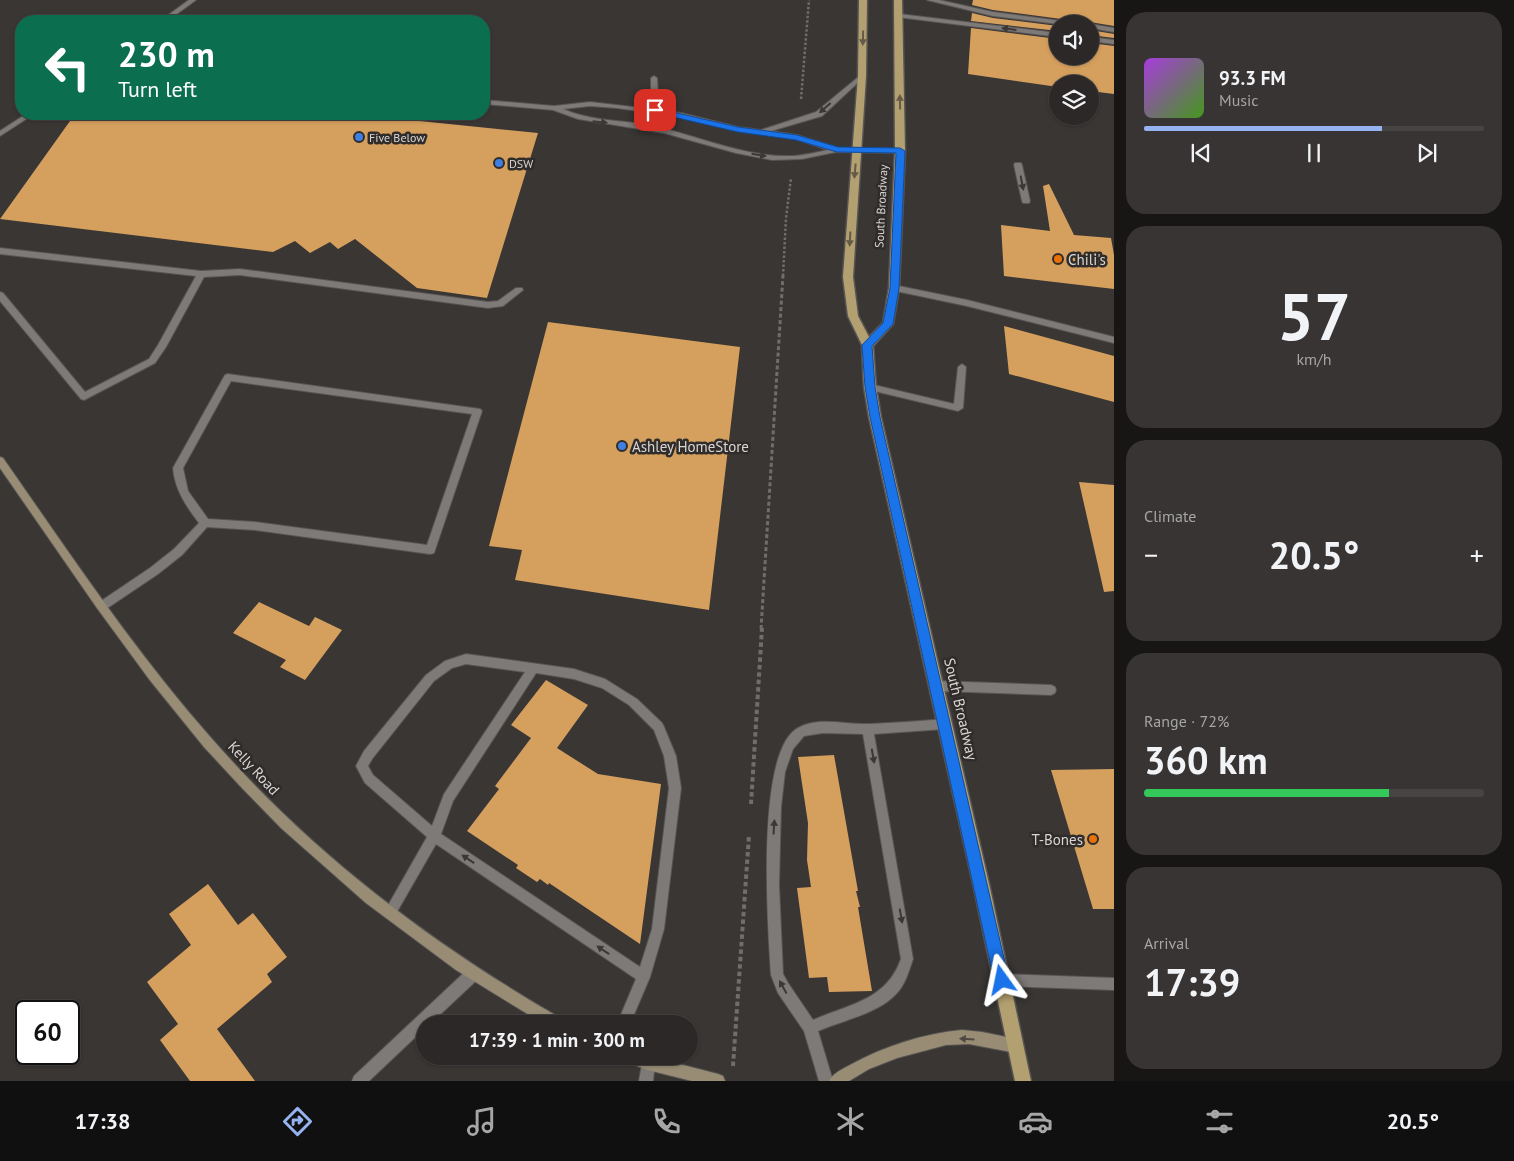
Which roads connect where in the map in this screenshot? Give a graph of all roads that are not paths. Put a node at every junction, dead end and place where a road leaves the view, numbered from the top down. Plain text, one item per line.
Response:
1 (193, 0) edge
2 (864, 0) edge
3 (898, 0) edge
4 (930, 0) edge
5 (172, 15) edge
6 (898, 16) junction
7 (1049, 21) edge
8 (1099, 28) edge
9 (1114, 30) edge
10 (1049, 34) edge
11 (1099, 40) edge
12 (1114, 42) edge
13 (862, 76) junction
14 (654, 78) dead end
15 (490, 103) edge
16 (554, 108) junction
17 (655, 110) junction
18 (21, 120) edge
19 (760, 132) junction
20 (0, 134) edge
21 (837, 150) junction
22 (856, 151) junction
23 (900, 151) junction
24 (1018, 165) dead end
25 (1026, 202) dead end
26 (0, 251) edge
27 (201, 274) junction
28 (894, 288) junction
29 (519, 290) dead end
30 (0, 295) edge
31 (1114, 340) edge
32 (867, 345) junction
33 (962, 367) dead end
34 (870, 387) junction
35 (0, 461) edge
36 (205, 523) junction
37 (102, 606) junction
38 (533, 668) junction
39 (937, 686) junction
40 (1051, 690) dead end
41 (945, 724) junction
42 (868, 729) junction
43 (434, 836) junction
44 (390, 913) junction
45 (473, 974) junction
46 (644, 977) junction
47 (1002, 980) junction
48 (1114, 984) edge
49 (542, 1015) edge
50 (627, 1015) edge
51 (810, 1028) junction
52 (1016, 1046) junction
53 (648, 1065) edge
54 (656, 1065) edge
55 (359, 1081) edge
56 (646, 1081) edge
57 (718, 1081) edge
58 (826, 1081) edge
59 (836, 1081) edge
60 (1022, 1081) edge

1 - 5 street
2 -> 13 main road, South Broadway
3 - 6 main road, South Broadway
4 - 7 street
10 -> 6 street
23 -> 6 main road, South Broadway
8 - 9 street
11 - 12 street
13 -> 19 street
13 - 22 main road, South Broadway
14 - 17 street
15 - 16 street
16 - 17 street
16 -> 21 street
17 - 19 street
18 - 20 street
19 - 21 street
21 - 22 street
22 - 23 street
22 -> 32 main road, South Broadway
23 - 28 main road, South Broadway
24 -> 25 street
26 - 27 street
27 - 29 street
27 - 30 street
28 - 31 street
28 - 32 main road, South Broadway
32 - 34 main road, South Broadway
33 - 34 street
34 - 39 main road, South Broadway
35 - 37 street, Kelly Road
36 - 36 street
36 - 37 street
37 - 44 street, Kelly Road
38 - 43 street
38 - 43 street
38 - 46 street
39 - 40 street
39 - 41 main road, South Broadway
41 - 42 street
41 - 47 main road, South Broadway
42 -> 51 street
51 -> 42 street
43 - 44 street
46 -> 43 street
44 - 45 street, Kelly Road
45 - 49 street, Kelly Road
45 - 55 street
46 - 50 street
47 - 48 street
47 - 52 main road, South Broadway
51 - 58 street
52 -> 59 street
52 - 60 main road, South Broadway
53 - 56 street
54 - 57 street

